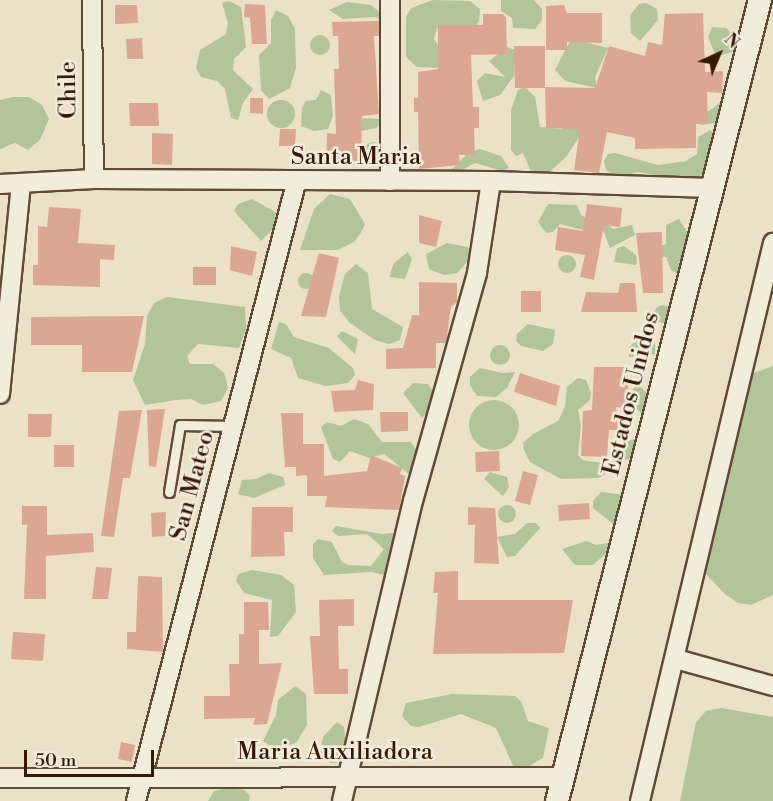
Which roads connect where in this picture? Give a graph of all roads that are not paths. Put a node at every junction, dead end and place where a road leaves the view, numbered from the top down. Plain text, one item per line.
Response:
1 (92, 0) edge
2 (390, 0) edge
3 (760, 0) edge
4 (94, 180) junction
5 (390, 181) junction
6 (491, 182) junction
7 (296, 183) junction
8 (0, 184) edge
9 (21, 184) junction
10 (712, 188) junction
11 (773, 243) edge
12 (0, 394) edge
13 (233, 426) junction
14 (169, 492) dead end
15 (676, 659) junction
16 (773, 686) edge
17 (142, 776) junction
18 (563, 777) junction
19 (0, 778) edge
20 (348, 778) junction
21 (136, 801) edge
22 (342, 801) edge
23 (557, 801) edge
24 (640, 801) edge

1 - 4 street, Chile
2 - 5 street
3 - 10 street, Estados Unidos
4 - 7 street, Santa Maria
4 - 9 street, Santa Maria
5 - 6 street, Santa Maria
5 - 7 street, Santa Maria
6 - 10 street, Santa Maria
6 - 20 street
7 - 13 street, San Mateo
8 - 9 street, Santa Maria
9 - 12 street
10 - 18 street, Estados Unidos
11 - 15 street
13 - 14 lane
13 - 17 street, San Mateo
15 - 16 street
15 - 24 street
17 - 19 street, Maria Auxiliadora
17 - 20 street, Maria Auxiliadora
17 - 21 street, San Mateo
18 - 20 street, Maria Auxiliadora
18 - 23 street, Estados Unidos
20 - 22 street

